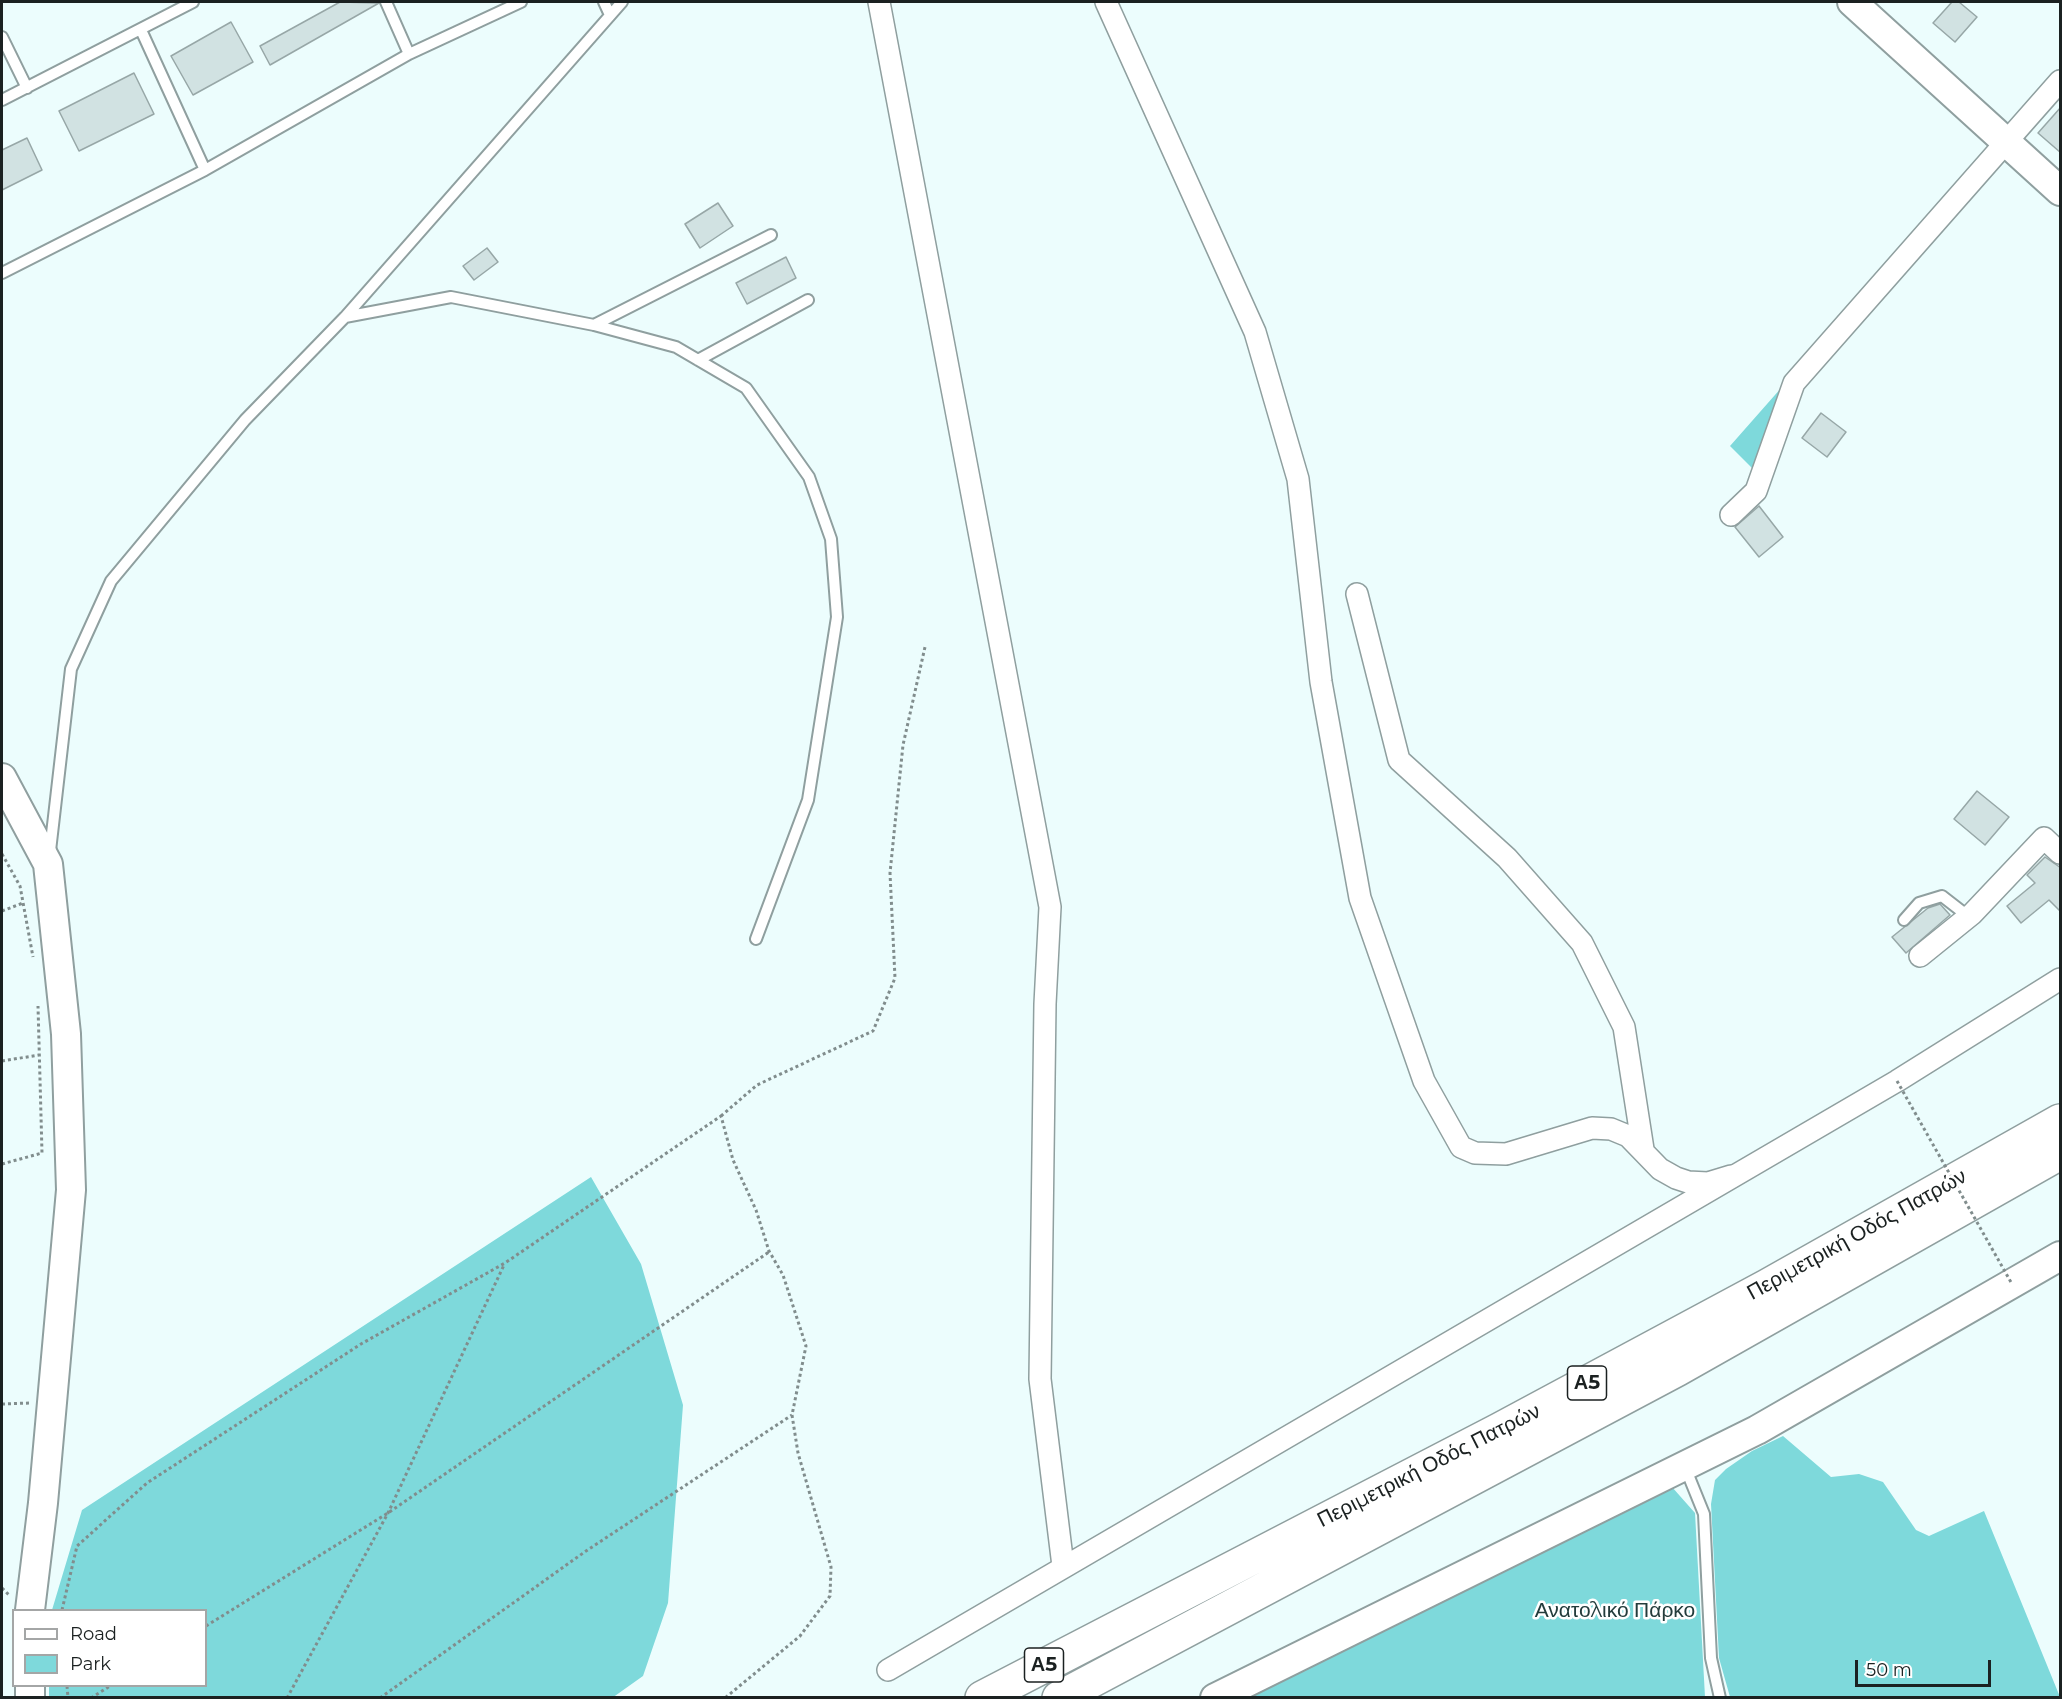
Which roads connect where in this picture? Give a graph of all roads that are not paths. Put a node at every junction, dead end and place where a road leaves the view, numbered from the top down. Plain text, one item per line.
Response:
1 (193, 2) edge
2 (386, 2) edge
3 (521, 2) edge
4 (604, 2) edge
5 (622, 2) edge
6 (879, 2) edge
7 (1106, 2) edge
8 (1852, 2) edge
9 (610, 15) junction
10 (141, 30) junction
11 (2, 37) edge
12 (410, 54) junction
13 (2061, 81) edge
14 (27, 88) junction
15 (2, 100) edge
16 (2006, 142) junction
17 (205, 170) junction
18 (2061, 191) edge
19 (771, 235) dead end
20 (2, 273) edge
21 (808, 300) dead end
22 (345, 317) junction
23 (594, 325) junction
24 (698, 360) junction
25 (1731, 515) dead end
26 (1357, 594) dead end
27 (2, 778) edge
28 (2061, 853) edge
29 (48, 864) junction
30 (1969, 917) junction
31 (1904, 920) dead end
32 (756, 939) dead end
33 (1920, 956) dead end
34 (2061, 979) edge
35 (2061, 1121) edge
36 (1642, 1149) junction
37 (2061, 1153) edge
38 (1731, 1176) junction
39 (2061, 1256) edge
40 (1685, 1467) junction
41 (1063, 1566) junction
42 (30, 1609) edge
43 (888, 1670) dead end
44 (982, 1698) edge
45 (1059, 1698) edge
46 (1215, 1698) edge
47 (1720, 1698) edge

1 - 10 lane
2 - 12 lane
3 - 12 lane
4 - 9 lane
5 - 9 lane
6 - 41 street
7 - 36 street
8 - 16 street
9 - 22 lane
10 - 14 lane
10 - 17 lane
11 - 14 lane
12 - 17 lane
13 - 16 street
14 - 15 lane
16 - 18 street
16 - 25 street
17 - 20 lane
19 - 23 lane
21 - 24 lane
22 - 23 lane
22 - 29 lane
23 - 24 lane
24 - 32 lane
26 - 36 street
27 - 29 street
28 - 30 street
29 - 42 street
30 - 31 lane
30 - 33 street
34 - 38 street
35 - 44 highway, Περιμετρική Οδός Πατρών / Α5
36 - 38 street
37 - 45 highway, Περιμετρική Οδός Πατρών / Α5
38 - 41 street
39 - 40 street
40 - 46 street
40 - 47 lane
41 - 43 street

